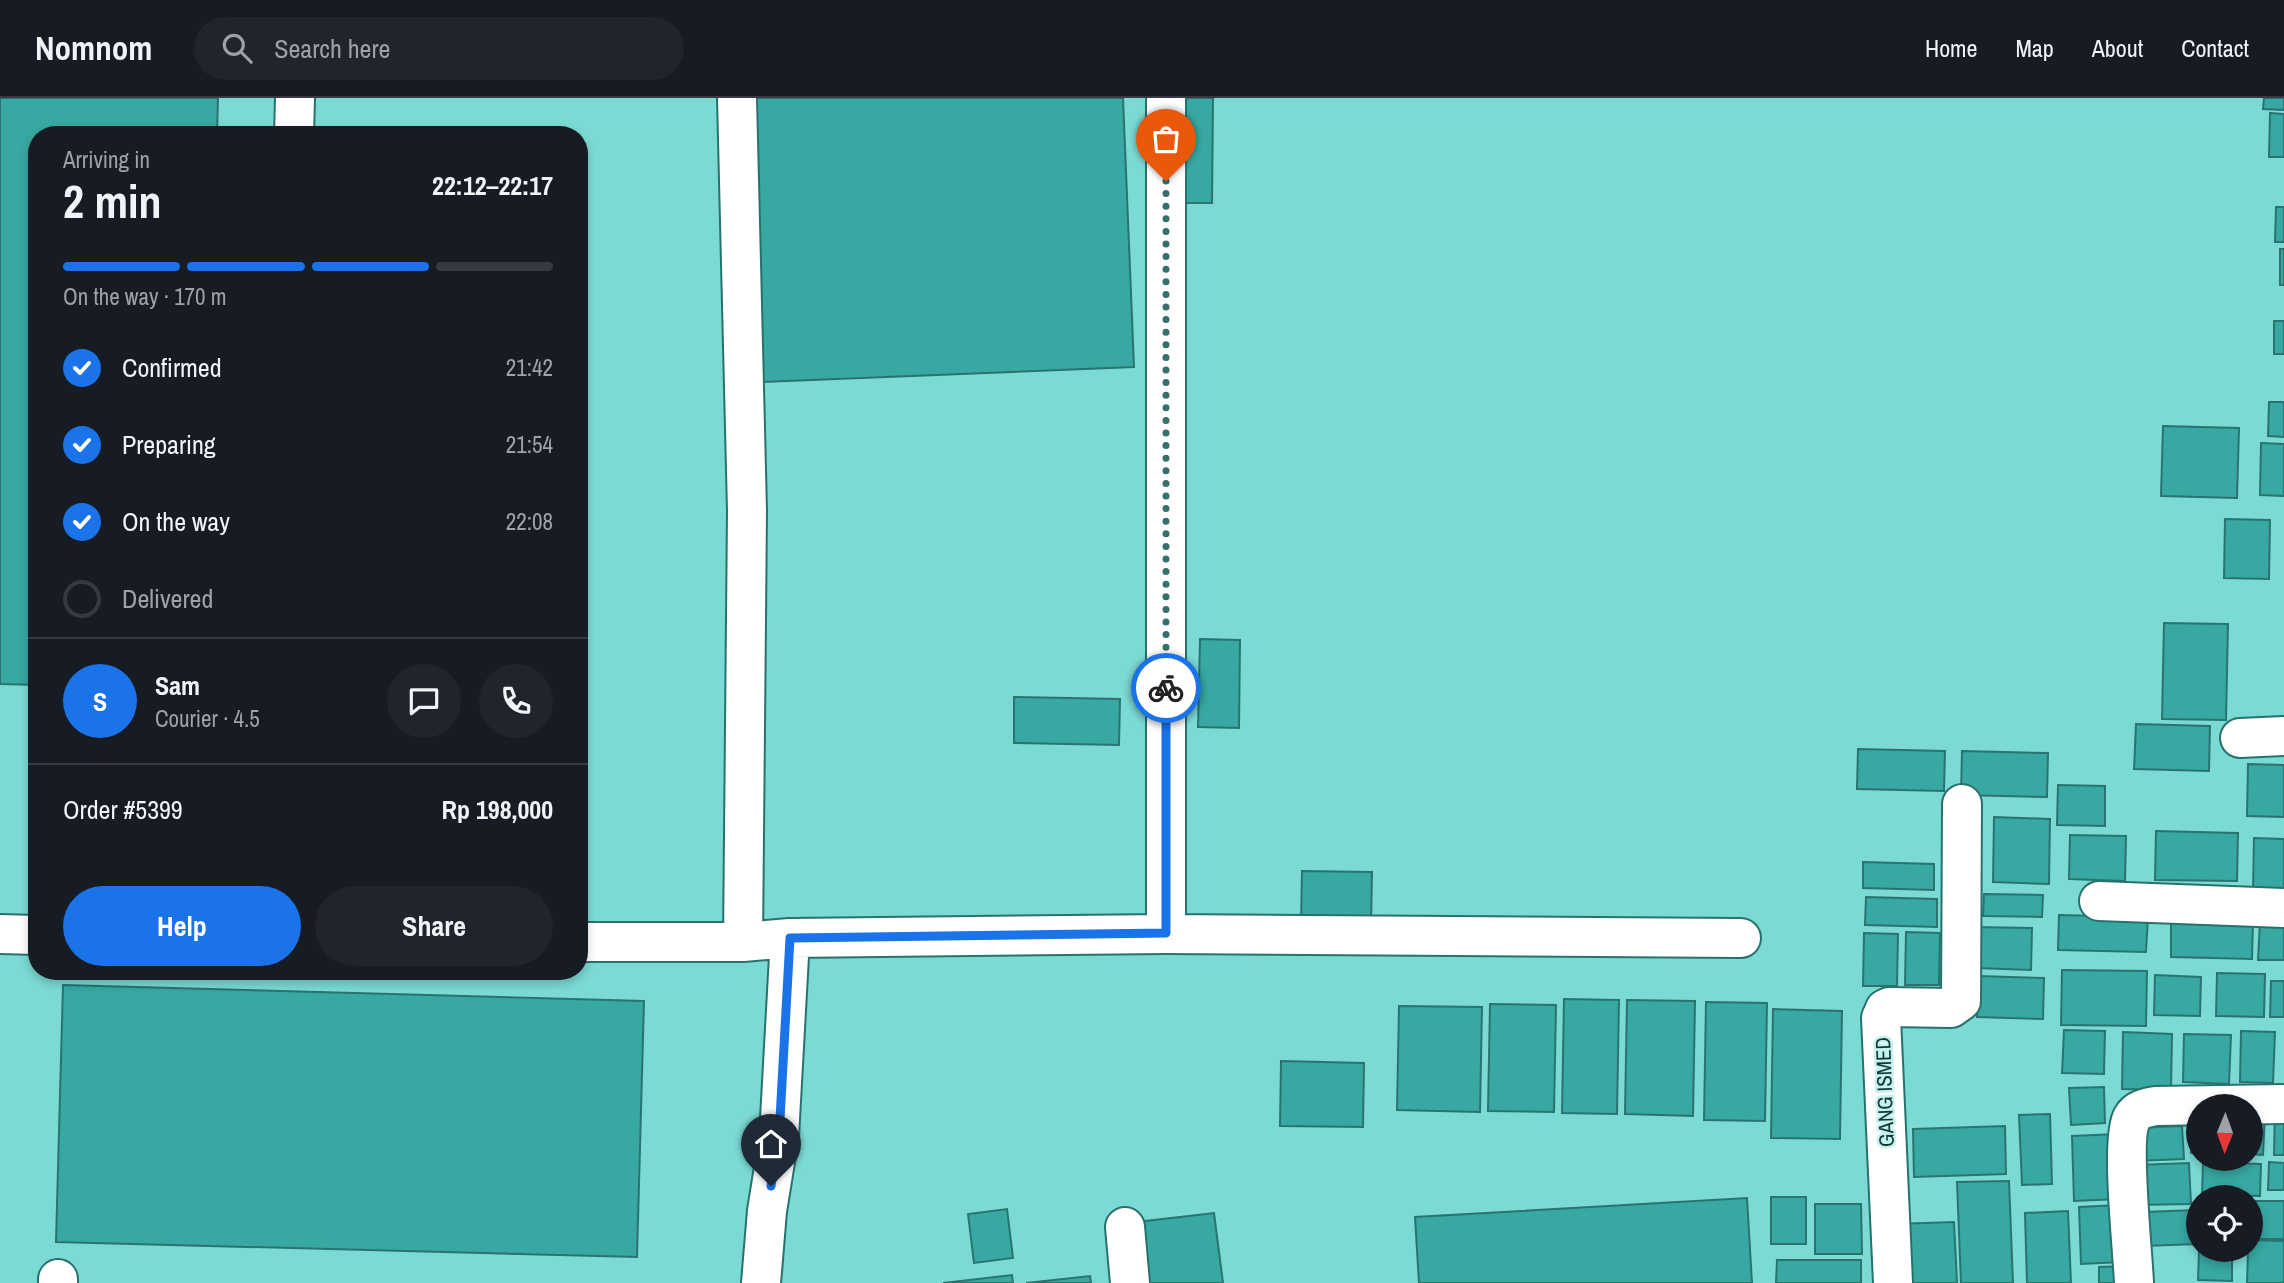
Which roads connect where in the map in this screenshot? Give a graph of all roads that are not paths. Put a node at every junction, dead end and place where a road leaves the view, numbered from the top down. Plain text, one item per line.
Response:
1 (295, 98) edge
2 (737, 98) edge
3 (1166, 98) edge
4 (294, 126) edge
5 (2284, 736) edge
6 (2240, 738) dead end
7 (1962, 804) dead end
8 (2099, 901) dead end
9 (2284, 908) edge
10 (1166, 933) junction
11 (0, 934) edge
12 (28, 935) edge
13 (790, 938) junction
14 (1741, 938) dead end
15 (588, 942) edge
16 (743, 942) junction
17 (2284, 1104) edge
18 (1125, 1227) dead end
19 (761, 1283) edge
20 (1130, 1283) edge
21 (1893, 1283) edge
22 (2134, 1283) edge

1 - 4 street
2 - 16 street
3 - 10 street
5 - 6 street
7 - 21 street, GANG ISMED
8 - 9 street
10 - 13 street
10 - 14 street
11 - 12 street
13 - 16 street
13 - 19 street
15 - 16 street
17 - 22 street
18 - 20 street

